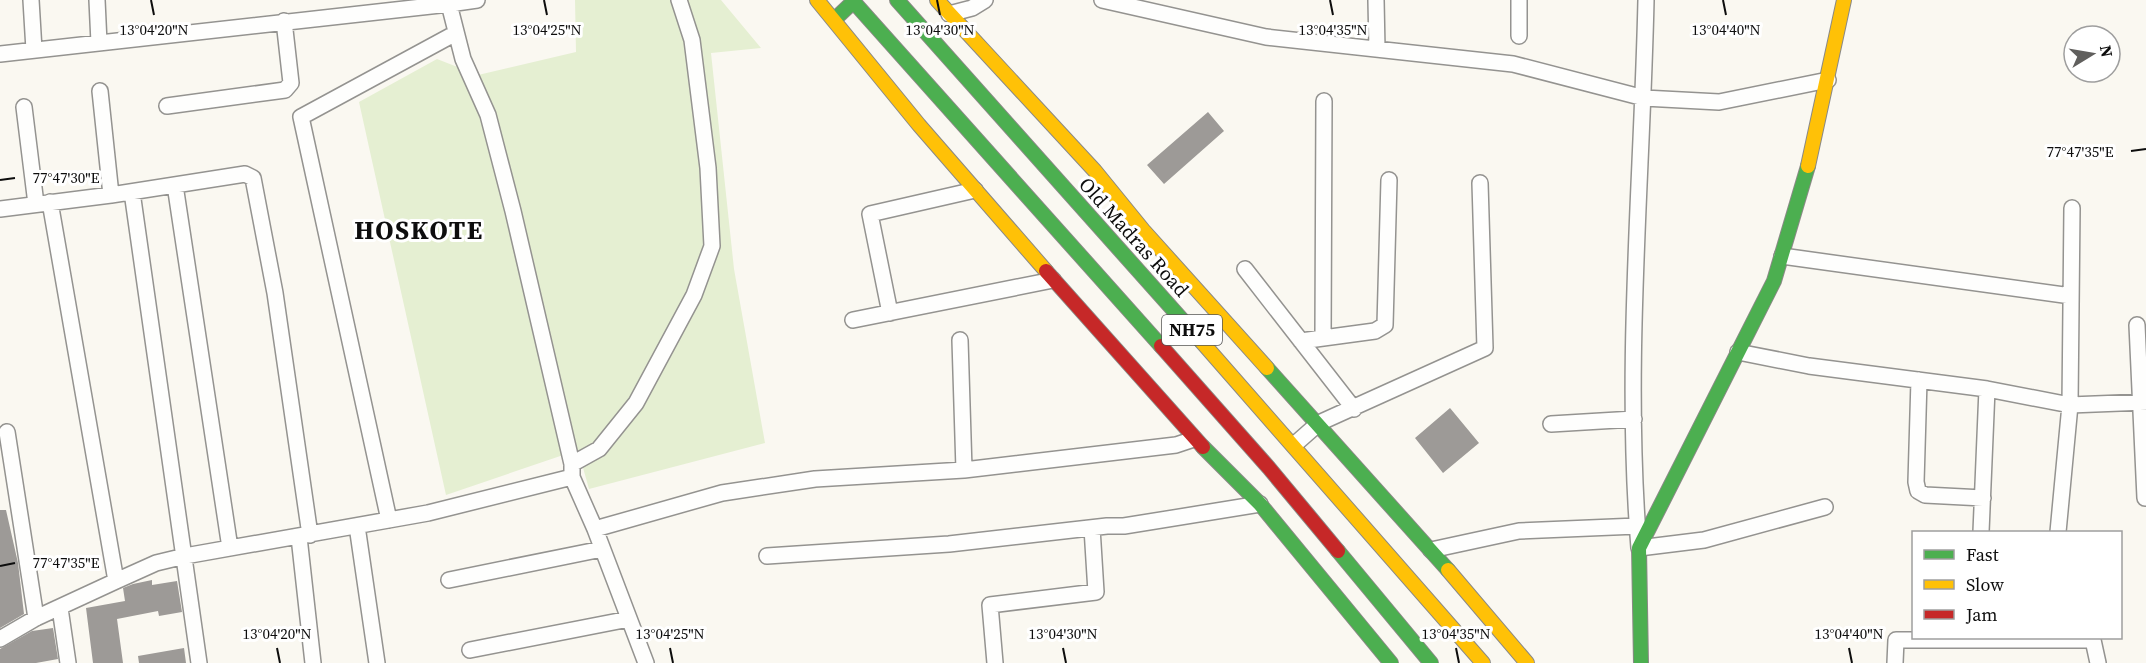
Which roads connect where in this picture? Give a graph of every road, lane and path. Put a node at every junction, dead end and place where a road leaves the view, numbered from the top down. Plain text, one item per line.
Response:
1 (31, 0) edge
2 (97, 0) edge
3 (477, 0) edge
4 (679, 0) edge
5 (817, 0) edge
6 (897, 0) edge
7 (937, 0) edge
8 (985, 0) edge
9 (1102, 0) edge
10 (1376, 0) edge
11 (1519, 0) edge
12 (1646, 0) edge
13 (1844, 0) edge
14 (853, 1) edge
15 (449, 2) edge
16 (1161, 7) edge
17 (949, 14) junction
18 (834, 20) junction
19 (284, 21) junction
20 (456, 33) junction
21 (1519, 36) dead end
22 (99, 43) junction
23 (1377, 49) junction
24 (34, 50) junction
25 (0, 54) edge
26 (1828, 80) junction
27 (100, 91) dead end
28 (1644, 98) junction
29 (1324, 101) dead end
30 (167, 106) dead end
31 (24, 107) dead end
32 (1389, 180) dead end
33 (1480, 183) dead end
34 (175, 185) junction
35 (975, 190) junction
36 (132, 192) junction
37 (111, 195) junction
38 (43, 203) junction
39 (2072, 208) dead end
40 (0, 209) edge
41 (1782, 256) junction
42 (1245, 269) dead end
43 (1053, 280) junction
44 (2071, 296) junction
45 (890, 313) junction
46 (852, 320) dead end
47 (2137, 325) dead end
48 (1323, 338) junction
49 (960, 340) dead end
50 (1301, 341) junction
51 (1738, 352) junction
52 (1919, 380) junction
53 (1987, 388) junction
54 (2143, 402) edge
55 (2070, 405) junction
56 (1354, 409) junction
57 (1634, 419) junction
58 (1318, 423) junction
59 (1551, 424) dead end
60 (7, 432) dead end
61 (1194, 439) junction
62 (1294, 445) junction
63 (964, 470) junction
64 (7, 471) edge
65 (572, 471) junction
66 (1983, 498) junction
67 (2145, 498) edge
68 (1260, 504) junction
69 (1825, 507) dead end
70 (389, 520) junction
71 (357, 526) junction
72 (1637, 526) junction
73 (1092, 528) junction
74 (595, 529) junction
75 (1981, 531) edge
76 (2058, 531) edge
77 (305, 536) junction
78 (230, 548) junction
79 (1639, 548) junction
80 (602, 549) junction
81 (1431, 550) junction
82 (767, 555) dead end
83 (185, 556) junction
84 (449, 580) dead end
85 (116, 581) junction
86 (60, 608) junction
87 (36, 618) junction
88 (629, 620) junction
89 (0, 639) edge
90 (470, 650) dead end
91 (68, 663) edge
92 (199, 663) edge
93 (313, 663) edge
94 (378, 663) edge
95 (646, 663) edge
96 (995, 663) edge
97 (1391, 663) edge
98 (1431, 663) edge
99 (1483, 663) edge
100 (1527, 663) edge
101 (1641, 663) edge
102 (1895, 663) edge
103 (2098, 663) edge

1 - 24 street
2 - 22 street
3 - 15 street
4 - 65 street
5 - 18 main road
6 - 62 main road, Old Madras Road / NH75
7 - 17 main road
8 - 17 street
9 - 16 street
10 - 23 street
11 - 21 street
12 - 28 street
13 - 26 main road
14 - 18 main road
14 - 98 main road, NH75
15 - 19 street
15 - 20 street
16 - 23 street
17 - 58 main road
18 - 35 main road
19 - 22 street
19 - 30 street
20 - 65 street
20 - 70 street
22 - 24 street
23 - 28 street
24 - 25 street
26 - 28 street
26 - 41 main road
27 - 37 street
28 - 57 street
29 - 48 street
31 - 38 street
32 - 48 street
33 - 56 street
34 - 36 street
34 - 77 street
34 - 78 street
35 - 43 main road
35 - 45 street
36 - 37 street
36 - 83 street
37 - 38 street
38 - 40 street
38 - 85 street
39 - 44 street
41 - 44 street
41 - 51 main road
42 - 50 street
43 - 45 street
43 - 61 main road
44 - 55 street
45 - 46 street
47 - 54 street
48 - 50 street
49 - 63 street
50 - 56 street
51 - 52 street
51 - 79 main road
52 - 53 street
52 - 66 street
53 - 55 street
53 - 66 street
54 - 55 street
54 - 67 street
55 - 76 street
56 - 58 street
57 - 59 street
57 - 72 street
58 - 62 street
58 - 81 main road
60 - 64 street
61 - 63 street
61 - 68 main road
62 - 99 main road, Old Madras Road / NH75
63 - 74 street
64 - 87 street
65 - 70 street
65 - 74 street
66 - 75 street
68 - 73 street
68 - 97 main road
69 - 79 street
70 - 71 street
71 - 77 street
71 - 94 street
72 - 79 street
72 - 81 street
73 - 82 street
73 - 96 street
74 - 80 street
77 - 78 street
77 - 93 street
78 - 83 street
79 - 101 main road
80 - 84 street
80 - 88 street
81 - 100 main road
83 - 85 street
83 - 92 street
85 - 86 street
86 - 87 street
86 - 91 street
87 - 89 street
88 - 90 street
88 - 95 street
102 - 103 street

